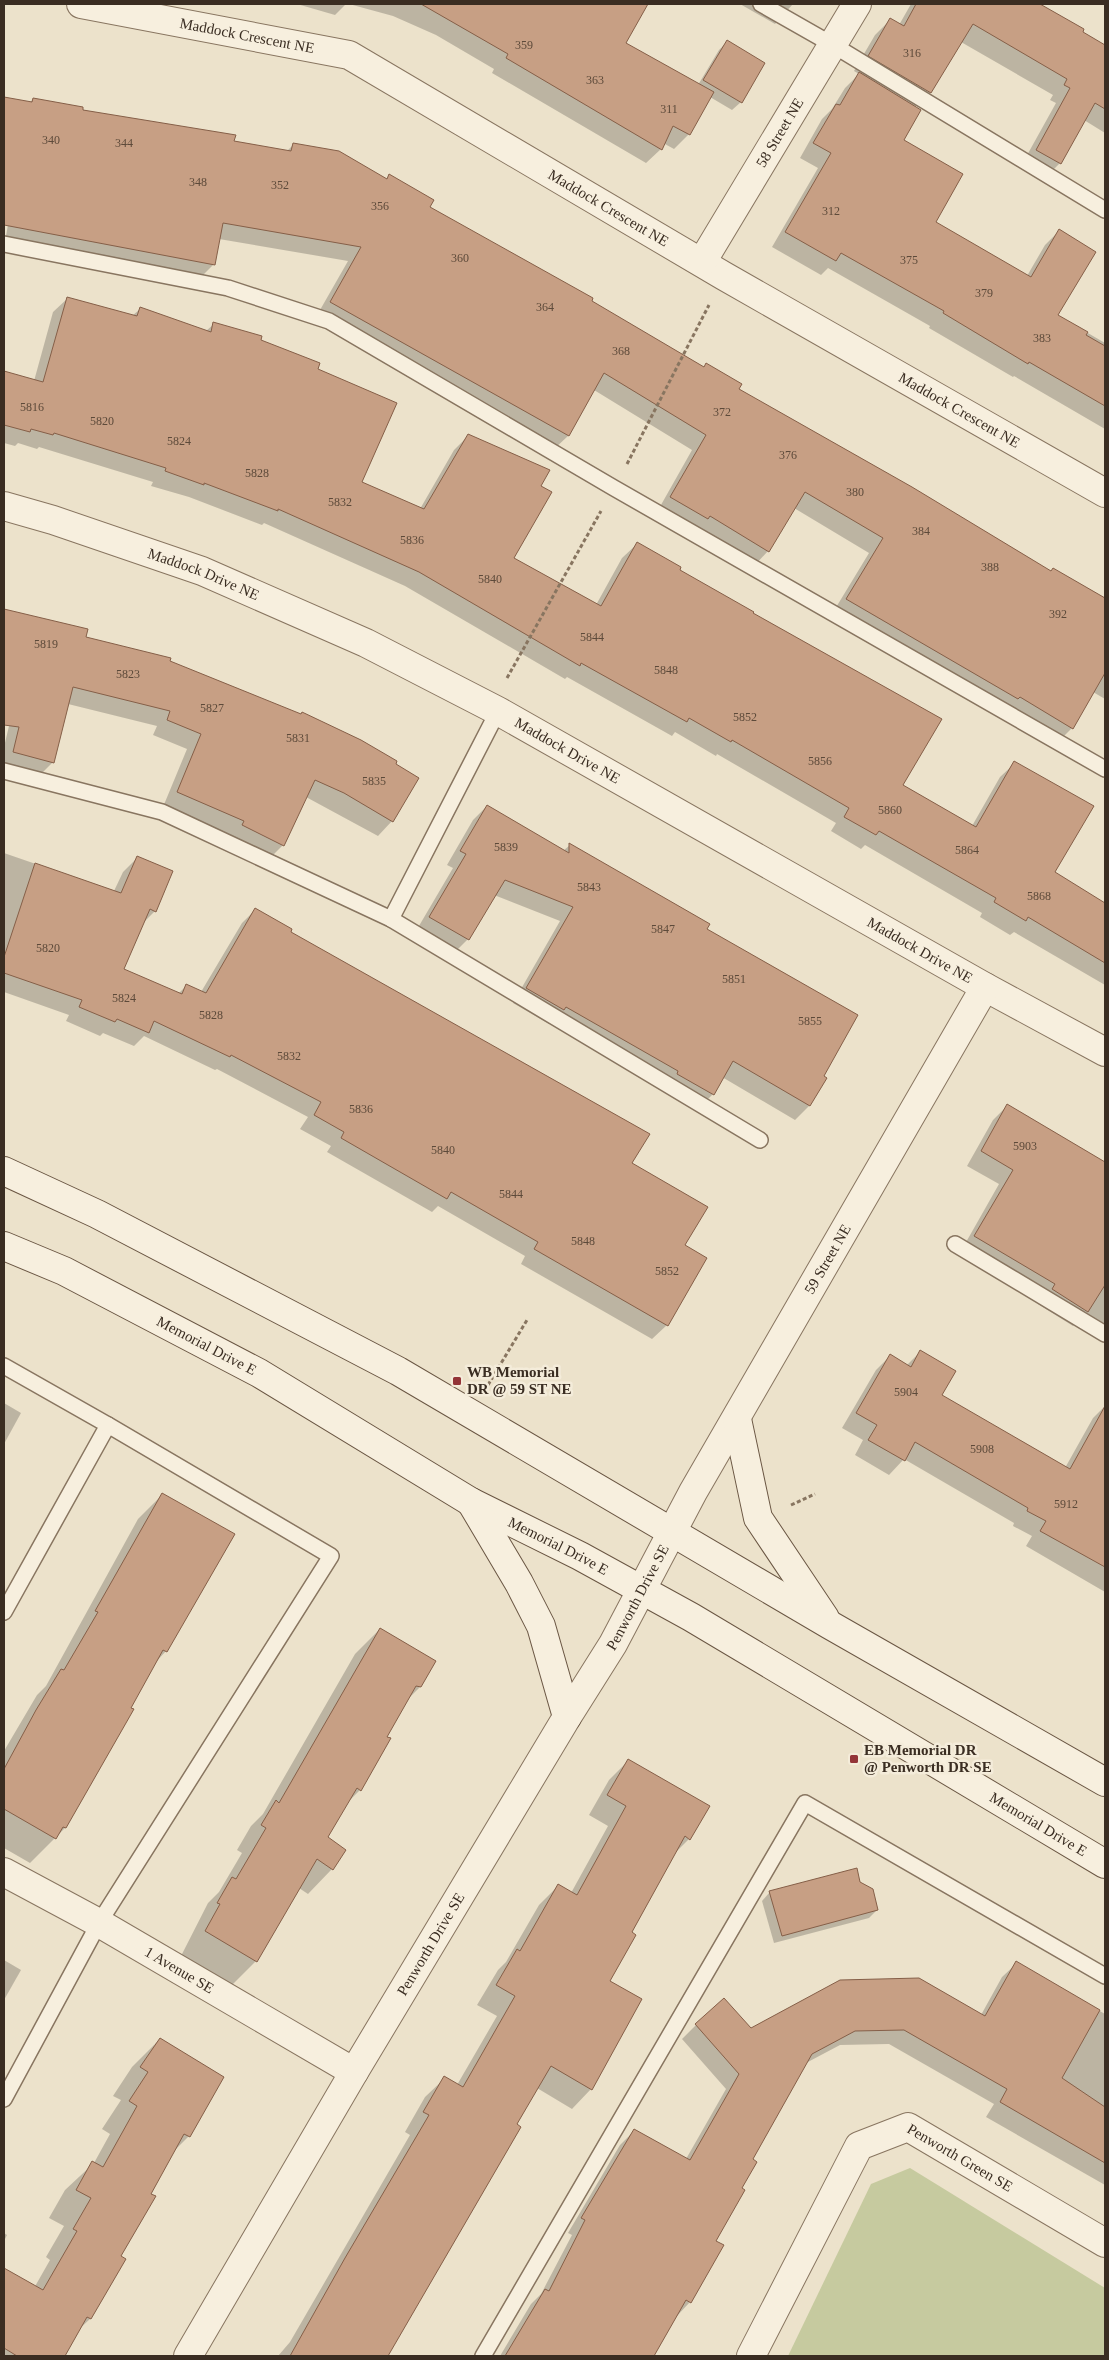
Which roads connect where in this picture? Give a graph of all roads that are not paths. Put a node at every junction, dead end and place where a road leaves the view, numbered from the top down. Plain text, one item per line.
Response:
1 (81, 4) edge
2 (761, 4) edge
3 (858, 4) edge
4 (833, 45) junction
5 (1105, 210) edge
6 (4, 244) edge
7 (702, 262) junction
8 (1105, 493) edge
9 (4, 506) edge
10 (498, 711) junction
11 (1105, 769) edge
12 (4, 771) edge
13 (391, 919) junction
14 (985, 987) junction
15 (1105, 1052) edge
16 (760, 1140) dead end
17 (4, 1171) edge
18 (955, 1244) dead end
19 (4, 1246) edge
20 (1105, 1334) edge
21 (4, 1366) edge
22 (736, 1419) junction
23 (108, 1425) junction
24 (471, 1502) junction
25 (671, 1532) junction
26 (642, 1591) junction
27 (4, 1612) edge
28 (830, 1625) junction
29 (566, 1717) junction
30 (1105, 1782) edge
31 (1105, 1864) edge
32 (4, 1872) edge
33 (99, 1923) junction
34 (1105, 1976) edge
35 (354, 2072) junction
36 (4, 2097) edge
37 (1105, 2243) edge
38 (188, 2356) edge
39 (483, 2356) edge
40 (751, 2356) edge

1 - 7 street, Maddock Crescent NE
2 - 4 lane
3 - 4 street, 58 Street NE
4 - 5 lane
4 - 7 street, 58 Street NE
6 - 11 lane
7 - 8 street, Maddock Crescent NE
9 - 10 street, Maddock Drive NE
10 - 13 lane
10 - 14 street, Maddock Drive NE
12 - 13 lane
13 - 16 lane
14 - 15 street, Maddock Drive NE
14 - 22 street, 59 Street NE
17 - 25 street
18 - 20 lane
19 - 24 street, Memorial Drive E
21 - 23 lane
22 - 25 street, 59 Street NE
22 - 28 street
23 - 27 lane
23 - 33 lane
24 - 26 street, Memorial Drive E
24 - 29 street
25 - 26 street, Penworth Drive SE
25 - 28 street
26 - 29 street, Penworth Drive SE
26 - 31 street, Memorial Drive E
28 - 30 street
29 - 35 street, Penworth Drive SE
32 - 33 street, 1 Avenue SE
33 - 35 street, 1 Avenue SE
33 - 36 lane
34 - 39 lane
35 - 38 street, Penworth Drive SE
37 - 40 street, Penworth Green SE

